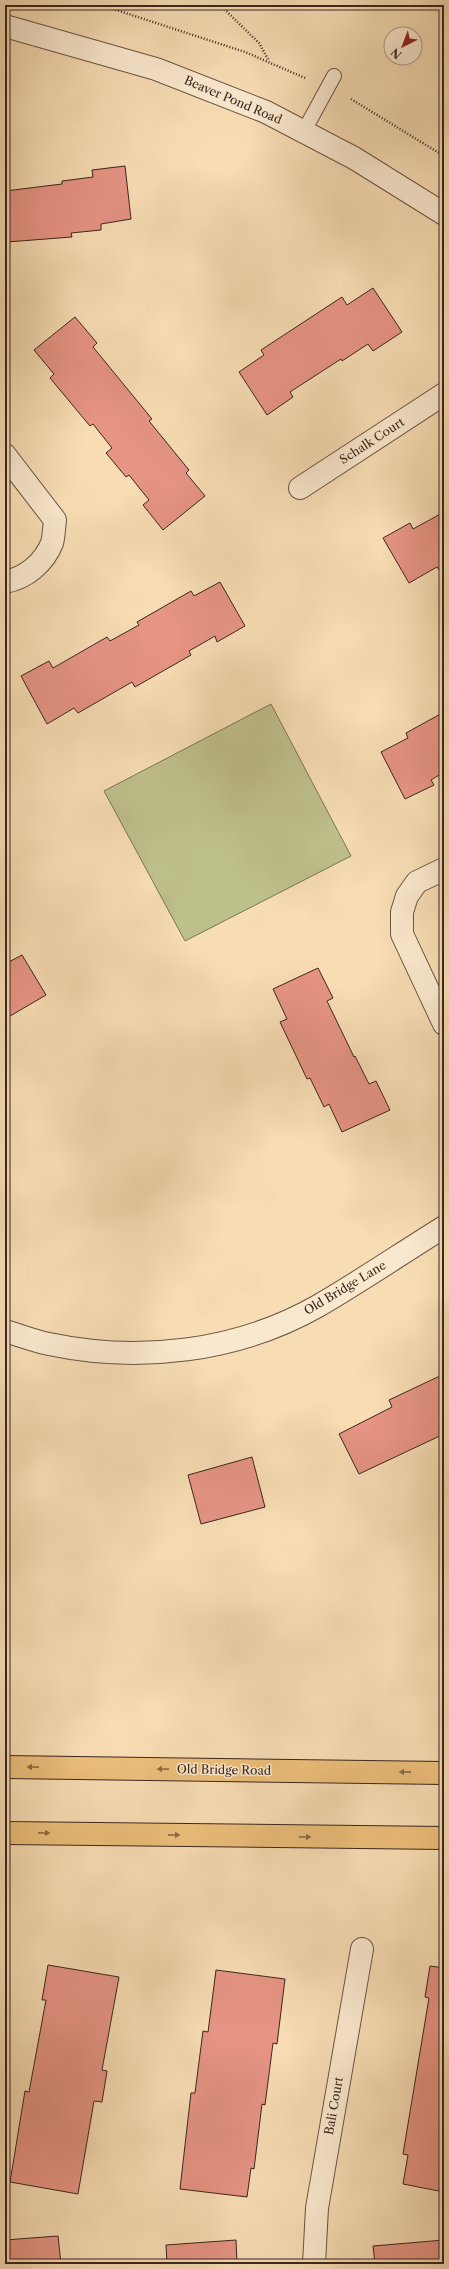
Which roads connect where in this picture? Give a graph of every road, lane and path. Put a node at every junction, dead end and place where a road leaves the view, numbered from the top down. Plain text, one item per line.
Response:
1 (100, 5) edge
2 (220, 5) edge
3 (5, 26) edge
4 (269, 62) junction
5 (334, 76) dead end
6 (303, 77) dead end
7 (358, 102) dead end
8 (304, 132) junction
9 (444, 156) edge
10 (444, 214) edge
11 (444, 394) edge
12 (5, 455) edge
13 (300, 488) dead end
14 (5, 582) edge
15 (444, 869) edge
16 (444, 1024) edge
17 (444, 1227) edge
18 (5, 1331) edge
19 (5, 1767) edge
20 (444, 1772) edge
21 (5, 1833) edge
22 (444, 1838) edge
23 (362, 1949) dead end
24 (314, 2264) edge

1 - 4 path
2 - 4 path
3 - 8 street, Beaver Pond Road
4 - 6 path
5 - 8 lane
7 - 9 path
8 - 10 street, Beaver Pond Road
11 - 13 street, Schalk Court
12 - 14 street
15 - 16 street
17 - 18 street, Old Bridge Lane
20 -> 19 main road, Old Bridge Road
21 -> 22 main road
23 - 24 street, Bali Court

